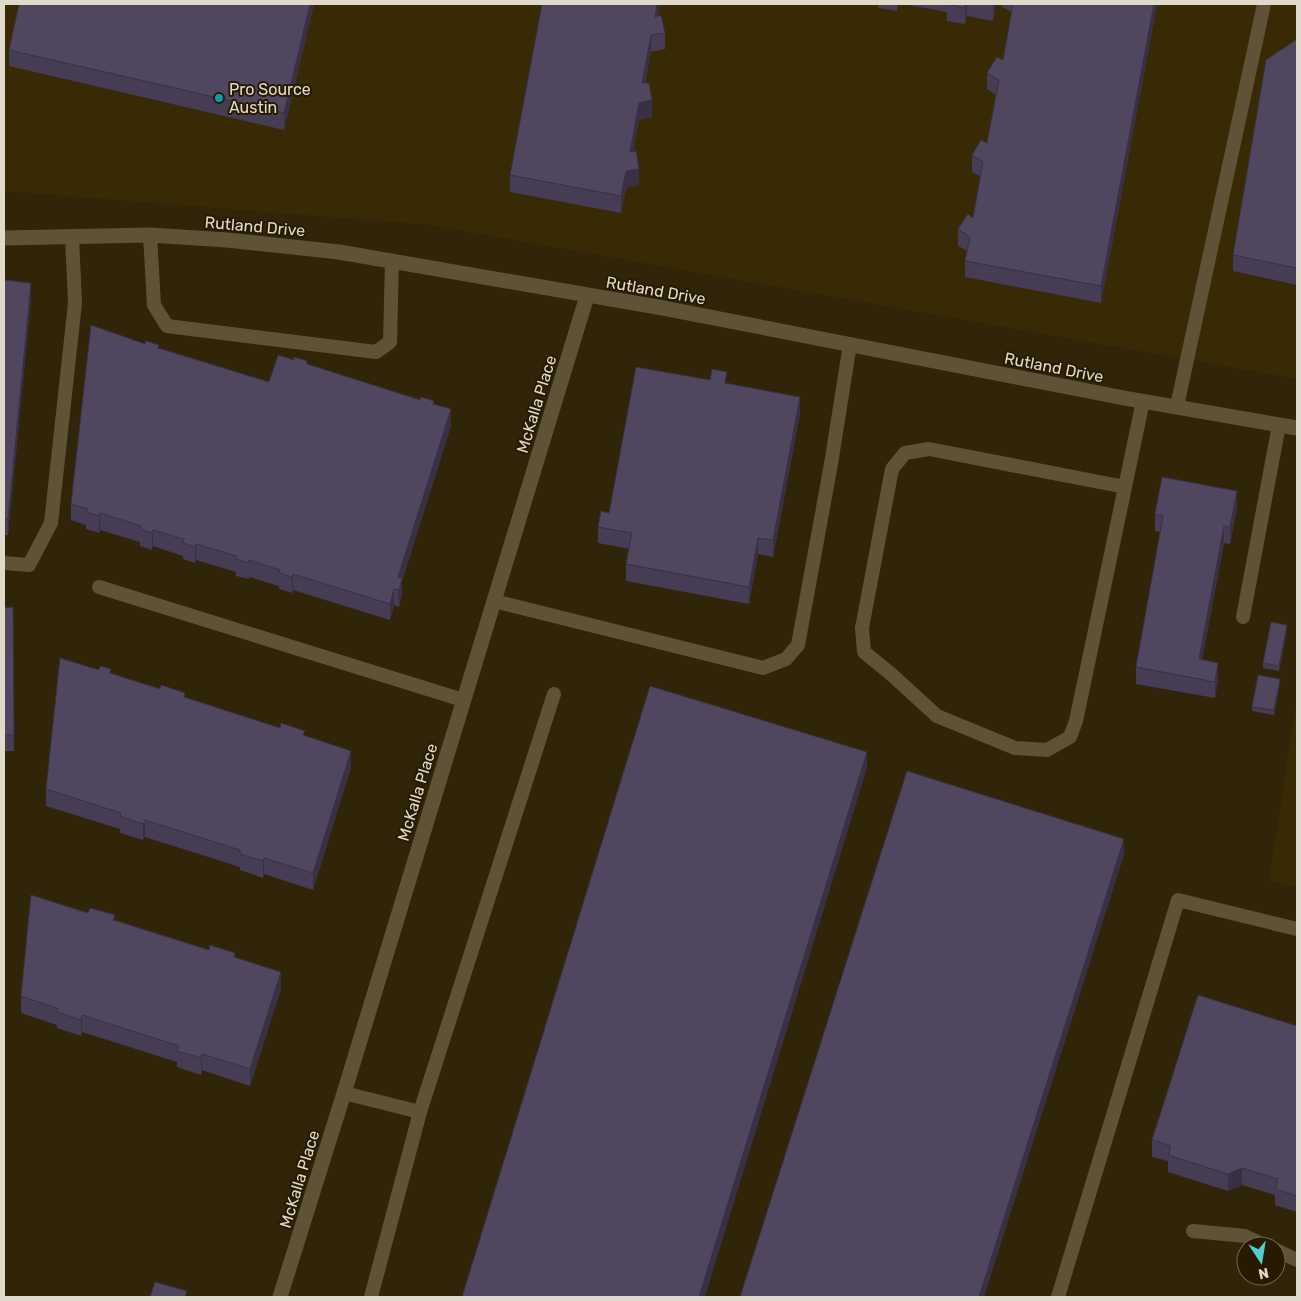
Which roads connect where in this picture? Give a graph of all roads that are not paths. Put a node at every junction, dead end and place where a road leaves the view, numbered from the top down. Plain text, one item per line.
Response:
1 (1264, 4) edge
2 (150, 235) junction
3 (72, 236) junction
4 (4, 238) edge
5 (392, 260) junction
6 (587, 296) junction
7 (850, 344) junction
8 (1143, 401) junction
9 (1177, 406) junction
10 (1279, 425) junction
11 (1297, 428) edge
12 (1125, 486) junction
13 (4, 564) edge
14 (99, 586) dead end
15 (494, 601) junction
16 (1243, 617) dead end
17 (554, 694) dead end
18 (463, 700) junction
19 (1297, 929) edge
20 (344, 1093) junction
21 (420, 1112) junction
22 (1193, 1231) dead end
23 (1245, 1236) edge
24 (280, 1297) edge
25 (371, 1297) edge
26 (1058, 1297) edge

1 - 9 lane
2 - 3 street, Rutland Drive
2 - 5 street, Rutland Drive
2 - 5 lane
3 - 4 street, Rutland Drive
3 - 13 lane
5 - 6 street, Rutland Drive
6 - 7 street, Rutland Drive
6 - 15 street, McKalla Place
7 - 8 street, Rutland Drive
7 - 15 lane
8 - 9 street, Rutland Drive
8 - 12 lane
9 - 10 street, Rutland Drive
10 - 11 street, Rutland Drive
10 - 16 lane
12 - 12 lane
14 - 18 lane
15 - 18 street, McKalla Place
17 - 21 lane
18 - 20 street, McKalla Place
19 - 26 lane
20 - 21 lane
20 - 24 street, McKalla Place
21 - 25 lane
22 - 23 lane

